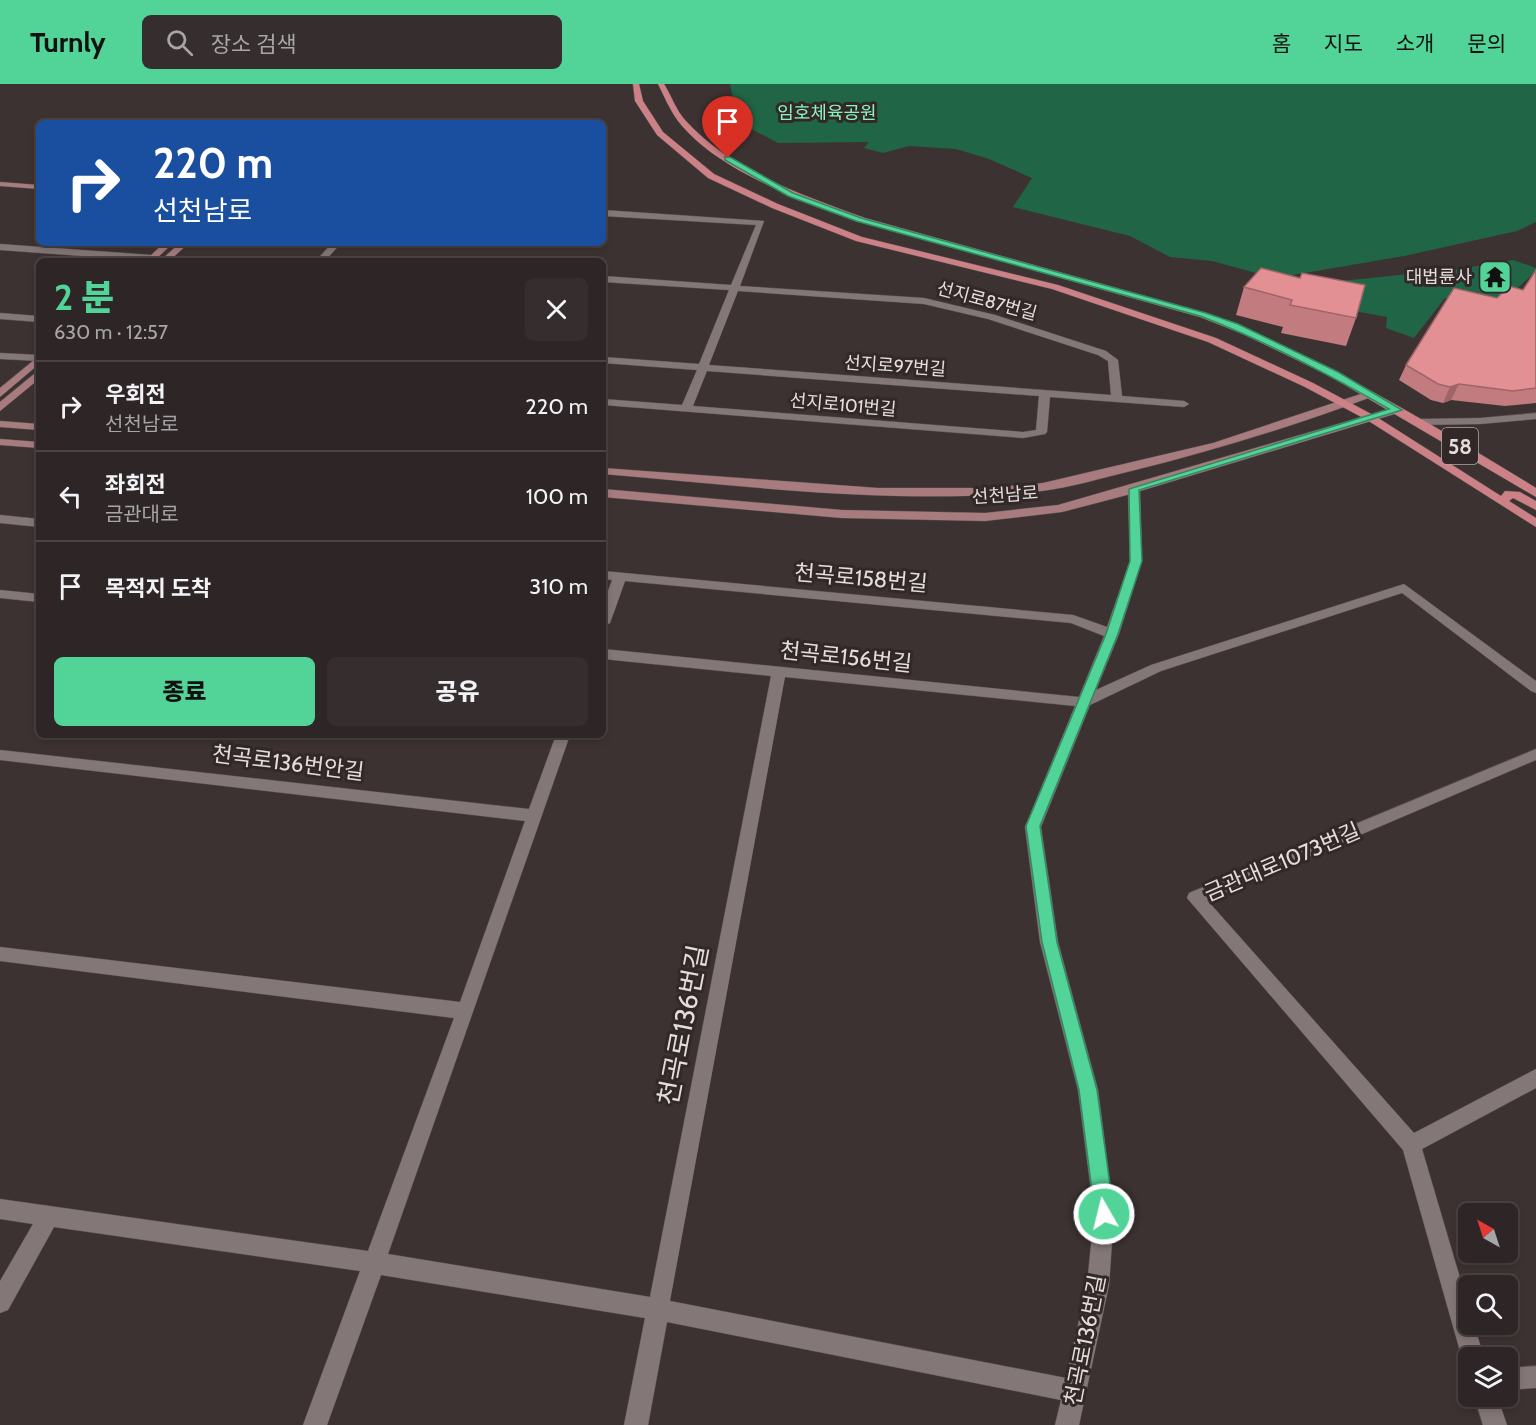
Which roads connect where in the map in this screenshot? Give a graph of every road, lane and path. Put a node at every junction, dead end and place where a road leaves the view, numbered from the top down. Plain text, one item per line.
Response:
1 (636, 84) edge
2 (661, 84) edge
3 (0, 179) edge
4 (36, 181) edge
5 (0, 184) edge
6 (36, 187) edge
7 (606, 213) edge
8 (166, 246) edge
9 (181, 246) edge
10 (334, 246) edge
11 (0, 247) edge
12 (127, 258) edge
13 (152, 258) edge
14 (167, 258) edge
15 (323, 258) edge
16 (606, 279) edge
17 (736, 287) junction
18 (0, 316) edge
19 (36, 319) edge
20 (0, 356) edge
21 (36, 358) edge
22 (606, 360) edge
23 (36, 361) edge
24 (704, 368) junction
25 (36, 376) edge
26 (1045, 393) junction
27 (0, 394) edge
28 (1370, 394) junction
29 (1117, 399) junction
30 (606, 402) edge
31 (1184, 404) dead end
32 (1346, 404) junction
33 (0, 408) edge
34 (686, 409) junction
35 (1397, 410) junction
36 (1536, 416) edge
37 (1371, 418) junction
38 (1419, 422) junction
39 (0, 424) edge
40 (36, 428) edge
41 (0, 442) edge
42 (36, 445) edge
43 (606, 471) edge
44 (1134, 489) junction
45 (1536, 492) edge
46 (606, 493) edge
47 (1503, 501) junction
48 (1536, 506) edge
49 (0, 519) edge
50 (36, 523) edge
51 (1536, 523) edge
52 (606, 576) edge
53 (620, 577) junction
54 (1, 595) edge
55 (36, 598) edge
56 (606, 615) edge
57 (1112, 634) junction
58 (606, 654) edge
59 (779, 672) junction
60 (1536, 688) edge
61 (1084, 702) junction
62 (562, 738) edge
63 (1536, 754) edge
64 (0, 755) edge
65 (535, 816) junction
66 (0, 954) edge
67 (466, 1011) junction
68 (1536, 1078) edge
69 (1411, 1144) junction
70 (0, 1209) edge
71 (49, 1216) junction
72 (375, 1263) junction
73 (0, 1302) edge
74 (658, 1309) junction
75 (1470, 1347) edge
76 (1536, 1377) edge
77 (1518, 1378) edge
78 (1075, 1391) junction
79 (1489, 1407) edge
80 (315, 1425) edge
81 (636, 1425) edge
82 (1067, 1425) edge
83 (1495, 1425) edge

1 - 32 main road, 58
2 - 28 main road, 58
3 - 4 main road
5 - 6 main road
7 - 17 street
8 - 13 main road
9 - 14 main road
10 - 15 street
11 - 12 street
16 - 17 street, 선지로87번길
17 - 24 street
17 - 29 street, 선지로87번길
18 - 19 street
20 - 21 street
22 - 24 street, 선지로97번길
23 - 27 main road
24 - 26 street, 선지로97번길
24 - 34 street
25 - 33 main road
26 - 29 street, 선지로97번길
26 - 34 street, 선지로101번길
28 - 32 main road, 선천남로
28 - 35 main road, 58
29 - 31 street, 선지로97번길
30 - 34 street, 선지로101번길
32 - 37 main road, 58
32 - 43 main road, 선천남로
35 - 37 main road, 선천남로
35 - 38 main road, 58
36 - 38 street
37 - 44 main road, 선천남로
37 - 47 main road, 58
38 - 45 main road, 58
39 - 40 main road
41 - 42 main road
44 - 46 main road, 선천남로
44 - 57 street, 천곡로136번길
47 - 48 main road
47 - 51 main road, 58
49 - 50 street
52 - 53 street, 천곡로158번길
53 - 56 street
53 - 57 street, 천곡로158번길
54 - 55 street
57 - 61 street, 천곡로136번길
58 - 59 street, 천곡로156번길
59 - 61 street, 천곡로156번길
59 - 74 street, 천곡로136번길
60 - 61 street
61 - 78 street, 천곡로136번길
62 - 65 street
63 - 69 street, 금관대로1073번길
64 - 65 street, 천곡로136번안길
65 - 67 street
66 - 67 street
67 - 72 street
68 - 69 street
69 - 75 street, 금관대로1073번길
70 - 71 street
71 - 72 street
71 - 73 street
72 - 74 street
72 - 80 street
74 - 78 street
74 - 81 street, 천곡로136번길
76 - 77 street
78 - 82 street, 천곡로136번길
79 - 83 street

